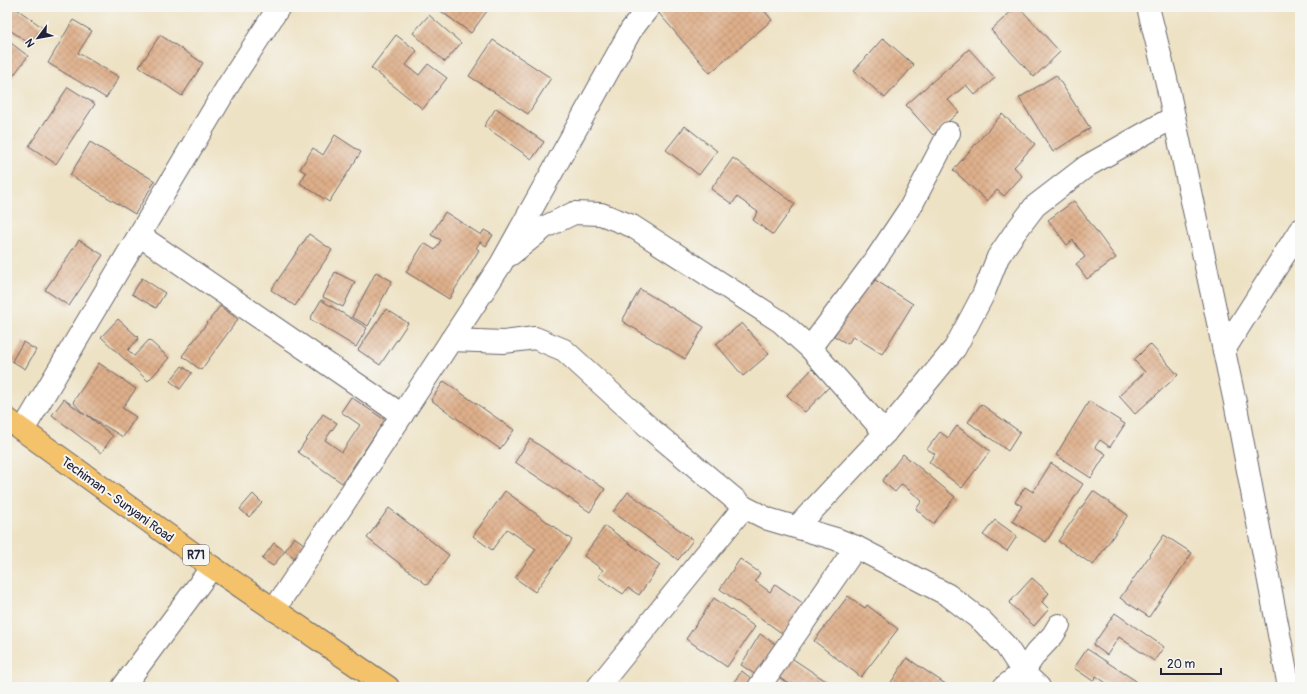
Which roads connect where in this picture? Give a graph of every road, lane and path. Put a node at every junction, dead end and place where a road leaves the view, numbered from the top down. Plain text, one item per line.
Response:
1 (279, 7) edge
2 (649, 7) edge
3 (1148, 7) edge
4 (1174, 117) junction
5 (949, 133) dead end
6 (1300, 230) edge
7 (139, 235) junction
8 (500, 264) junction
9 (451, 340) junction
10 (810, 348) junction
11 (1224, 350) junction
12 (402, 415) junction
13 (15, 424) edge
14 (885, 433) junction
15 (744, 507) junction
16 (797, 527) junction
17 (856, 547) junction
18 (212, 567) junction
19 (274, 610) junction
20 (1059, 626) dead end
21 (1023, 672) junction
22 (123, 687) edge
23 (388, 687) edge
24 (598, 687) edge
25 (759, 687) edge
26 (1004, 687) edge
27 (1039, 687) edge
28 (1289, 687) edge

1 - 7 street
2 - 8 street
3 - 4 street
4 - 11 street
4 - 14 street
5 - 10 street
6 - 11 street
7 - 12 street
7 - 13 street
8 - 9 street
8 - 10 street
9 - 12 street
9 - 15 street
10 - 14 street
11 - 28 street
12 - 19 street
13 - 18 main road, Techiman - Sunyani Road / R71
14 - 16 street
15 - 16 street
15 - 24 street
16 - 17 street
17 - 21 street
17 - 25 street
18 - 19 main road, Techiman - Sunyani Road / R71
18 - 22 street
19 - 23 main road, Techiman - Sunyani Road / R71
20 - 21 street
21 - 26 street
21 - 27 street

